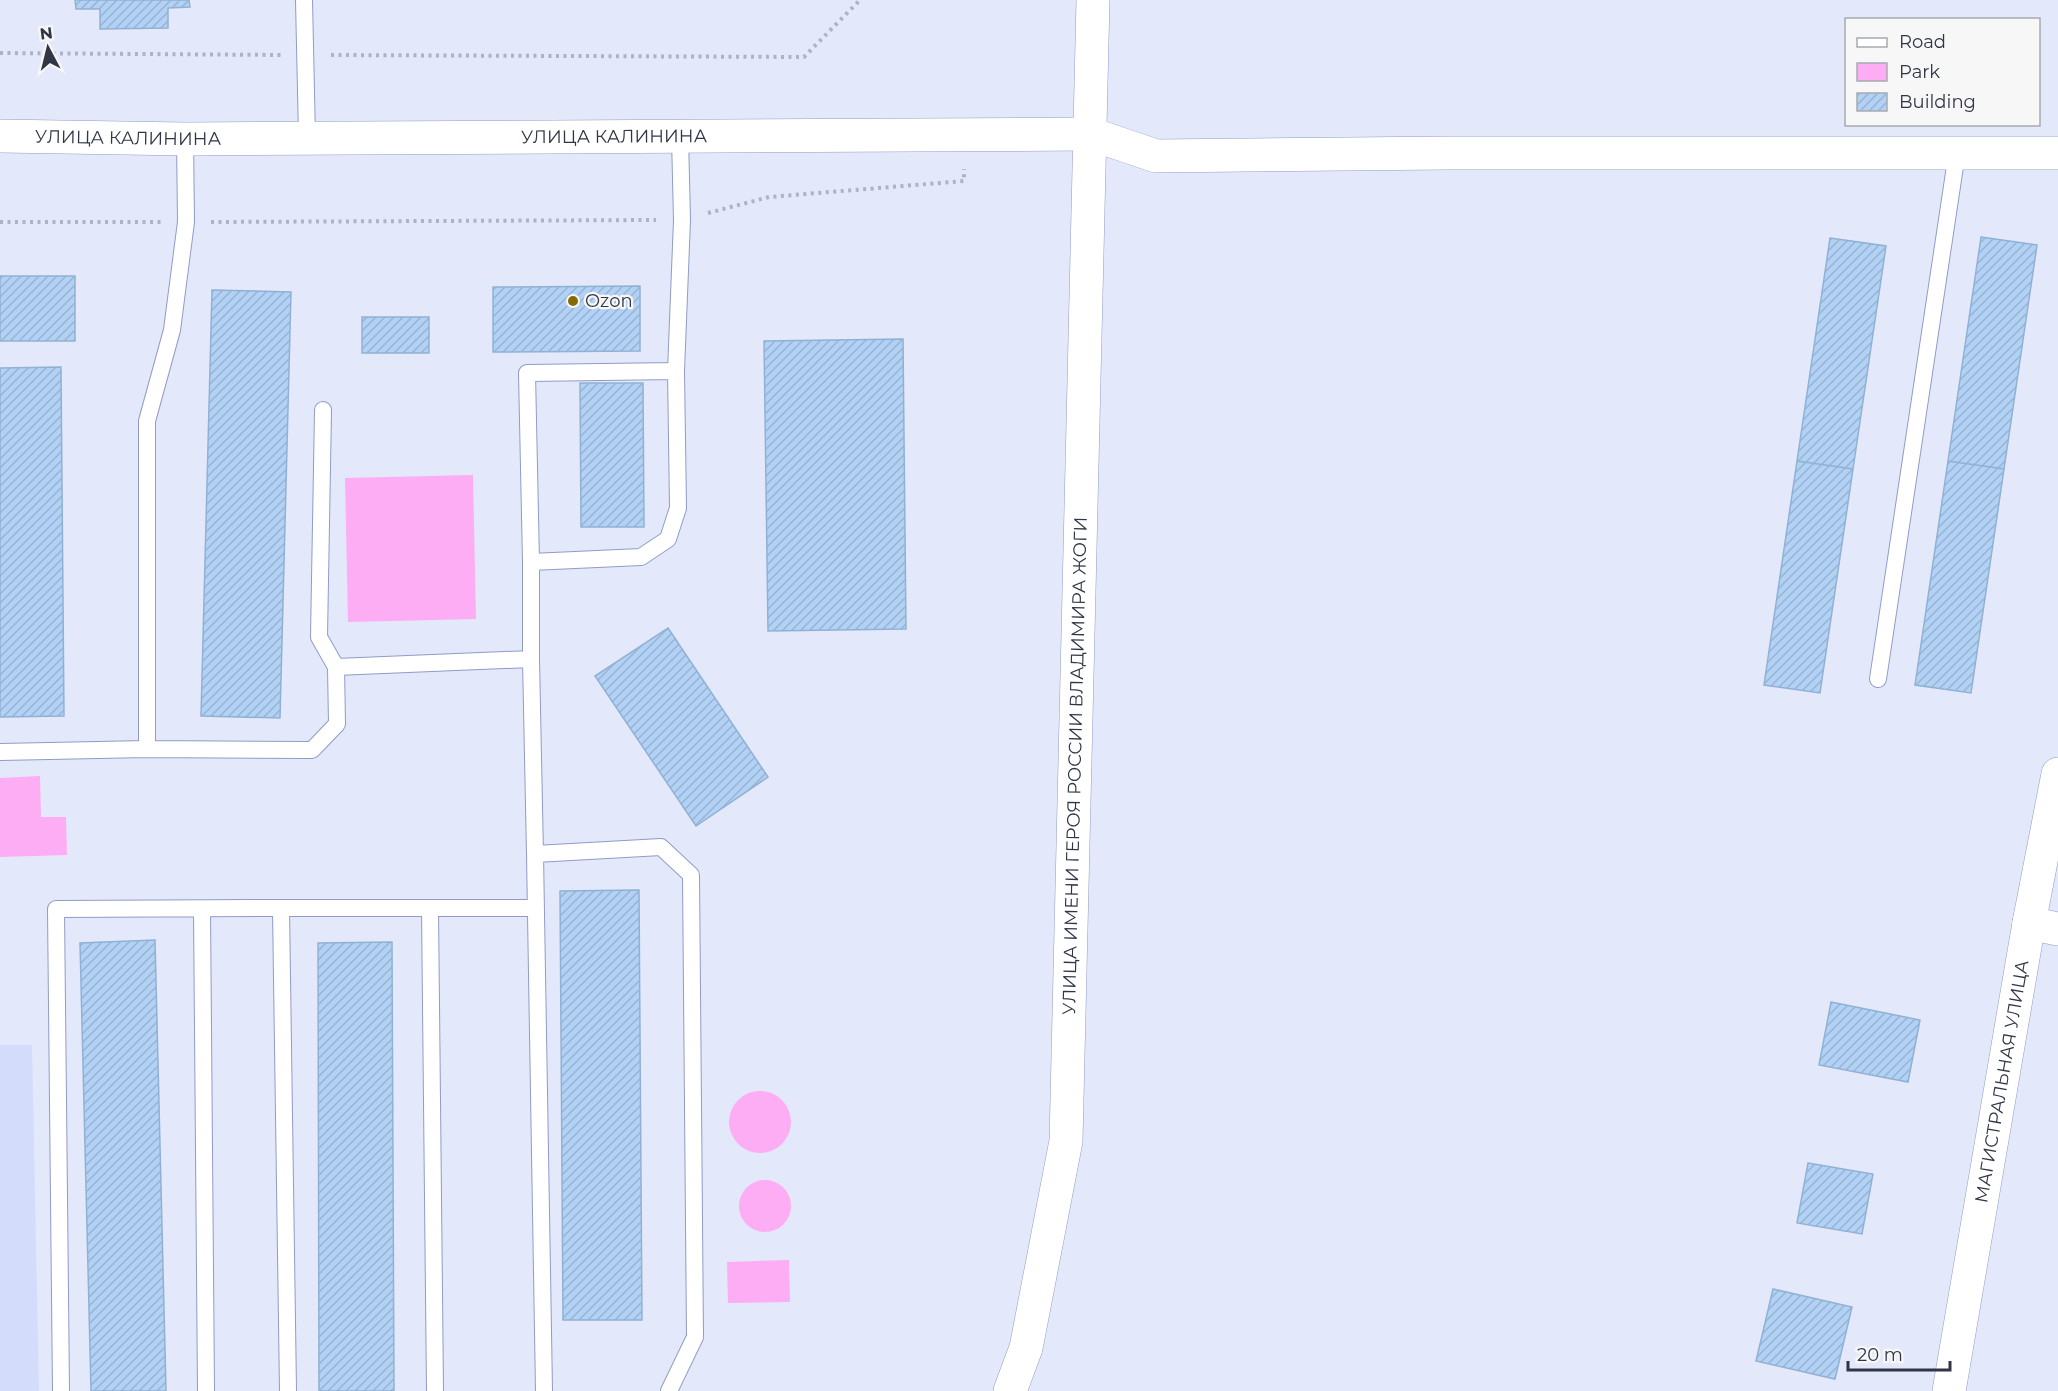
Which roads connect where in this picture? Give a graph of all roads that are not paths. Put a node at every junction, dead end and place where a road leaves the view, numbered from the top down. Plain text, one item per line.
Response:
1 (304, 0) edge
2 (1094, 0) edge
3 (1091, 135) junction
4 (0, 136) edge
5 (307, 137) junction
6 (680, 137) junction
7 (185, 138) junction
8 (1957, 153) junction
9 (2058, 153) edge
10 (676, 371) junction
11 (323, 410) dead end
12 (531, 562) junction
13 (531, 659) junction
14 (336, 667) junction
15 (1878, 679) dead end
16 (147, 749) junction
17 (0, 752) edge
18 (2058, 774) edge
19 (535, 854) junction
20 (281, 908) junction
21 (430, 908) junction
22 (536, 908) junction
23 (202, 909) junction
24 (2044, 926) edge
25 (61, 1391) edge
26 (206, 1391) edge
27 (288, 1391) edge
28 (435, 1391) edge
29 (544, 1391) edge
30 (669, 1391) edge
31 (1010, 1391) edge
32 (1949, 1391) edge

1 - 5 lane
2 - 3 main road
3 - 6 main road, УЛИЦА КАЛИНИНА
3 - 8 main road, УЛИЦА КАЛИНИНА
3 - 31 main road, УЛИЦА ИМЕНИ ГЕРОЯ РОССИИ ВЛАДИМИРА ЖОГИ
4 - 7 main road, УЛИЦА КАЛИНИНА
5 - 6 main road, УЛИЦА КАЛИНИНА
5 - 7 main road, УЛИЦА КАЛИНИНА
6 - 10 lane
7 - 16 lane
8 - 9 main road, УЛИЦА КАЛИНИНА
8 - 15 lane
10 - 12 lane
10 - 12 lane
11 - 14 lane
12 - 13 lane
13 - 14 lane
13 - 19 lane
14 - 16 lane
16 - 17 lane
18 - 24 main road, МАГИСТРАЛЬНАЯ УЛИЦА
19 - 22 lane
19 - 30 lane
20 - 21 lane
20 - 23 lane
20 - 27 lane
21 - 22 lane
21 - 28 lane
22 - 29 lane
23 - 25 lane
23 - 26 lane
24 - 32 main road, МАГИСТРАЛЬНАЯ УЛИЦА

